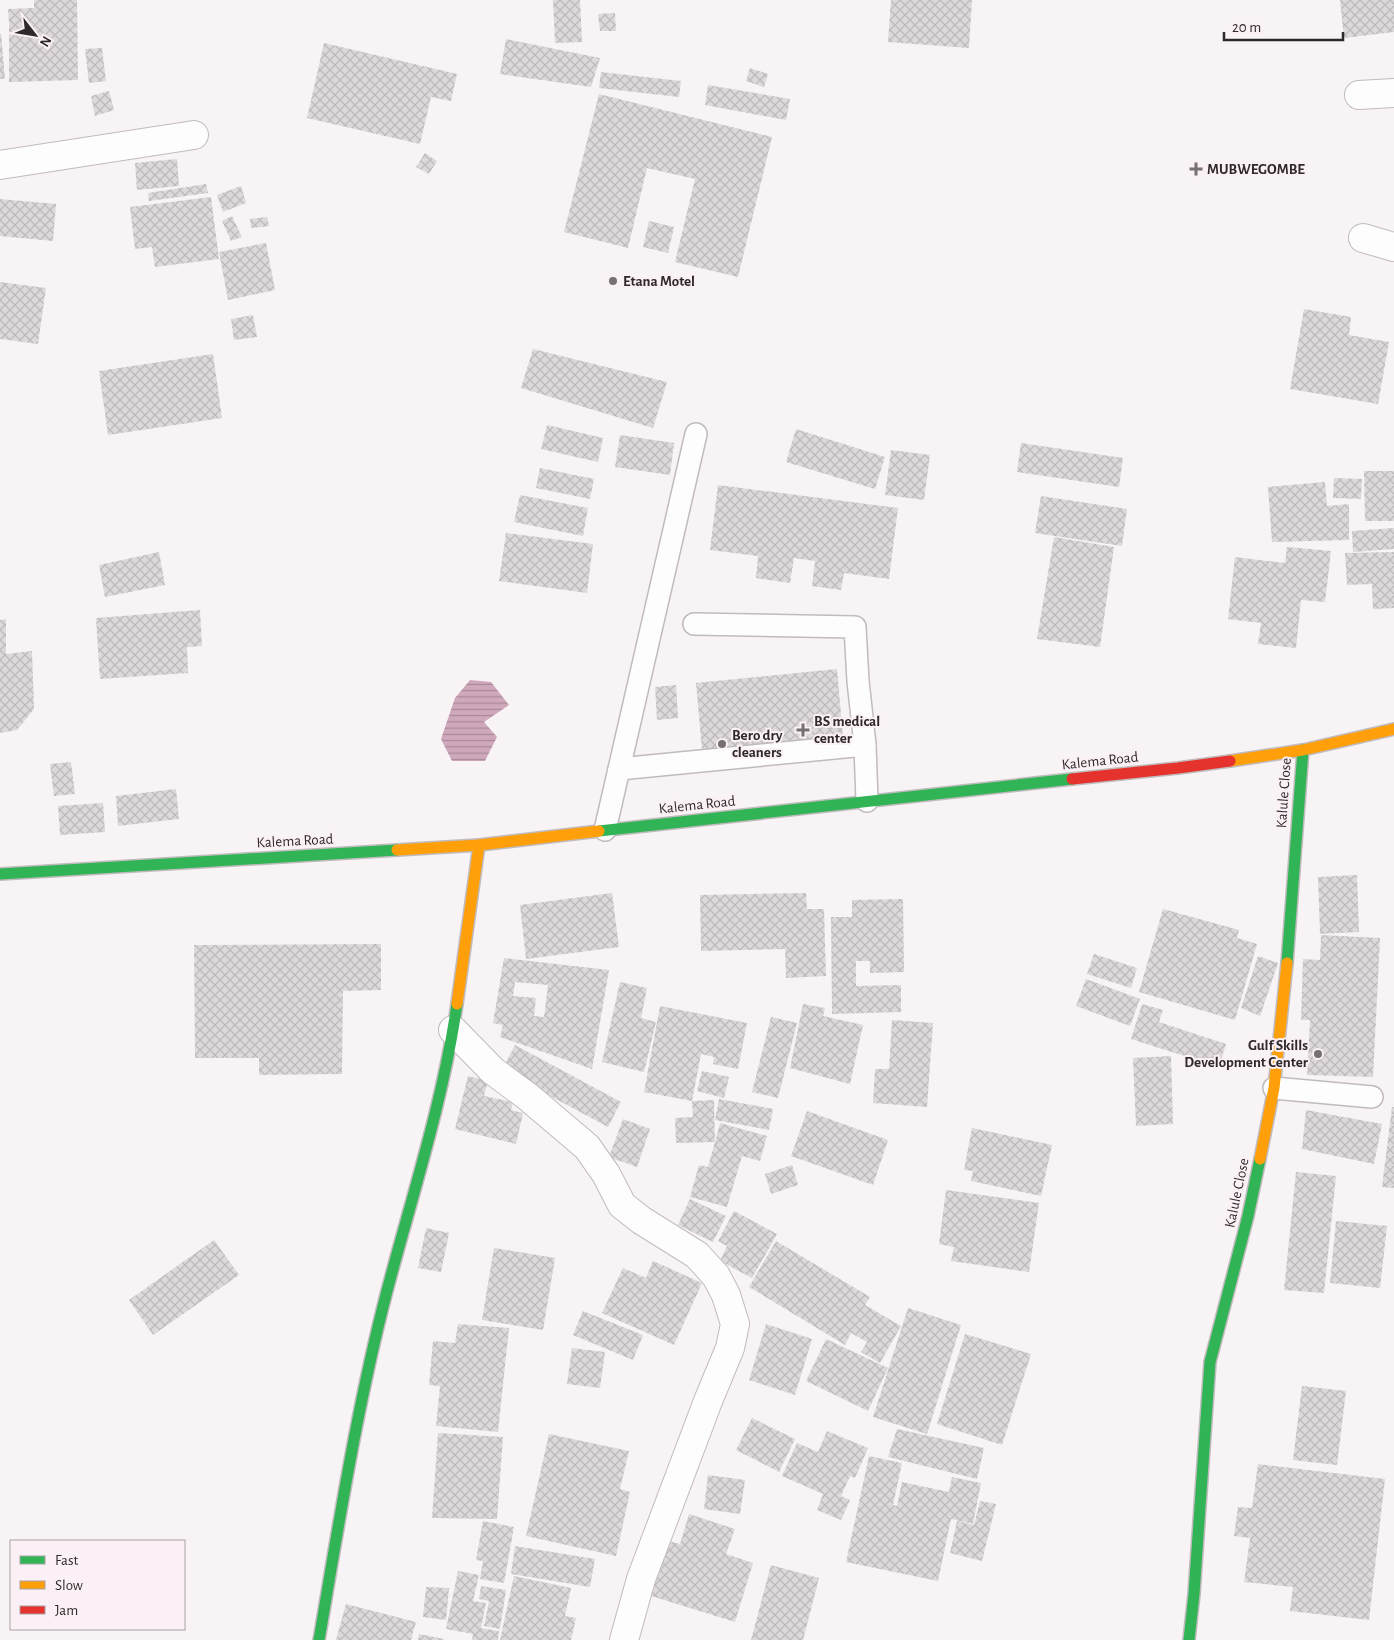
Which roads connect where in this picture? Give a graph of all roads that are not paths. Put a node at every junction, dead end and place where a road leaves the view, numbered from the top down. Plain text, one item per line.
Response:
1 (1394, 94) edge
2 (1359, 95) dead end
3 (194, 135) dead end
4 (0, 165) edge
5 (1363, 238) dead end
6 (1394, 246) edge
7 (696, 434) dead end
8 (694, 624) dead end
9 (1394, 729) edge
10 (866, 745) junction
11 (1302, 750) junction
12 (619, 769) junction
13 (867, 801) junction
14 (605, 830) junction
15 (478, 845) junction
16 (0, 874) edge
17 (453, 1030) junction
18 (1274, 1088) junction
19 (1372, 1097) dead end
20 (319, 1640) edge
21 (624, 1640) edge
22 (1189, 1640) edge

1 - 2 street
3 - 4 street
5 - 6 street
7 - 12 lane
8 - 10 lane
9 - 11 street, Kalema Road
10 - 12 lane
10 - 13 lane
11 - 13 street, Kalema Road
11 - 18 street, Kalule Close
12 - 14 lane
13 - 14 street, Kalema Road
14 - 15 street, Kalema Road
15 - 16 street, Kalema Road
15 - 17 street
17 - 20 street
17 - 21 street
18 - 19 lane
18 - 22 street, Kalule Close

